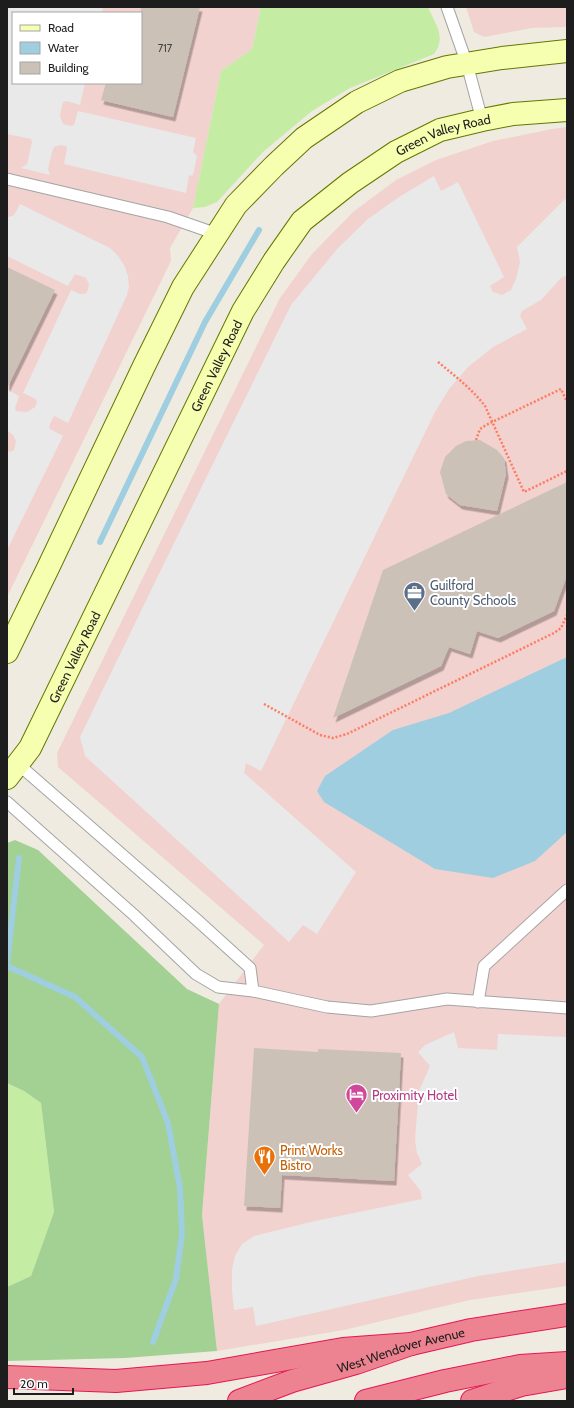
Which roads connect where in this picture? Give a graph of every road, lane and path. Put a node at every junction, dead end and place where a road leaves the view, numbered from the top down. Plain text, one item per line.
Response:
1 (447, 7) edge
2 (567, 51) edge
3 (467, 64) junction
4 (567, 110) edge
5 (482, 120) junction
6 (7, 179) edge
7 (217, 234) junction
8 (438, 362) dead end
9 (567, 402) edge
10 (492, 422) junction
11 (476, 440) dead end
12 (567, 470) edge
13 (567, 615) edge
14 (7, 652) edge
15 (264, 704) dead end
16 (11, 768) edge
17 (7, 802) edge
18 (567, 890) edge
19 (253, 991) junction
20 (478, 1002) junction
21 (567, 1008) edge
22 (567, 1315) edge
23 (411, 1344) junction
24 (567, 1363) edge
25 (7, 1377) edge
26 (567, 1377) edge
27 (238, 1401) edge
28 (366, 1401) edge
29 (472, 1401) edge

1 - 3 lane
2 - 3 main road
3 - 5 lane
3 - 7 main road
4 - 5 main road, Green Valley Road
5 - 16 main road, Green Valley Road
6 - 7 lane
7 - 14 main road
8 - 10 path
9 - 10 path
10 - 11 path
10 - 12 path
13 - 15 path
16 - 19 lane
17 - 19 lane
18 - 20 lane
19 - 20 lane
20 - 21 lane
22 - 23 highway, West Wendover Avenue
23 - 25 highway
23 - 27 highway, West Wendover Avenue
24 - 28 highway
26 - 29 highway

